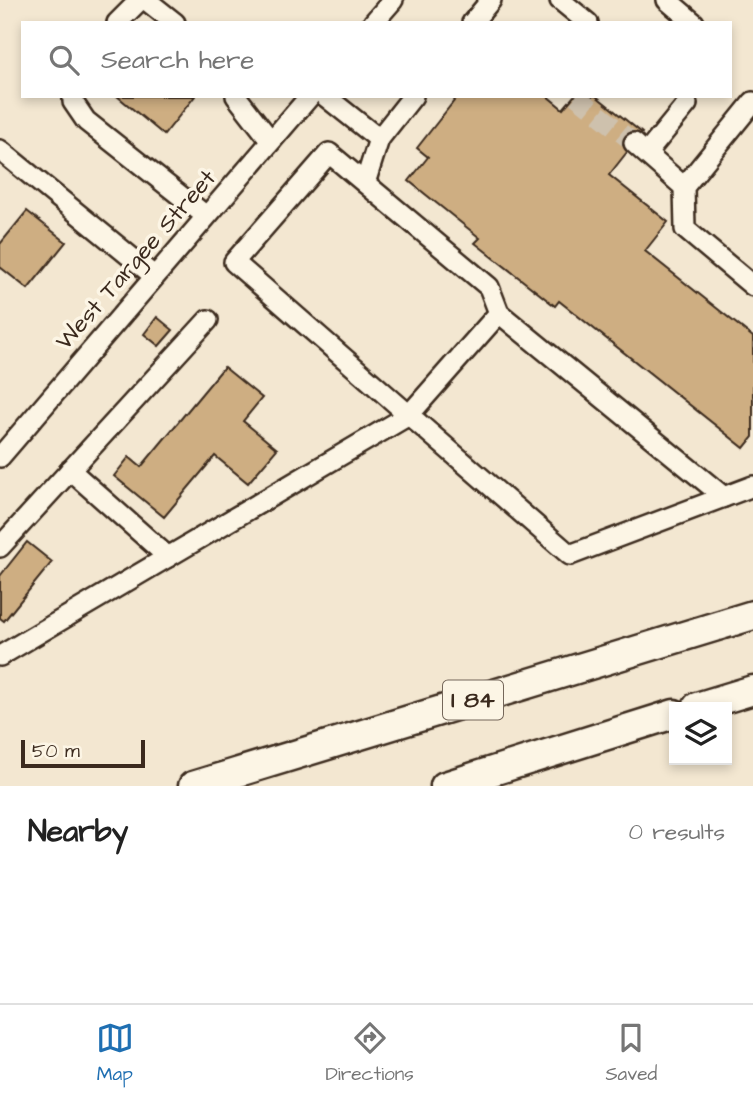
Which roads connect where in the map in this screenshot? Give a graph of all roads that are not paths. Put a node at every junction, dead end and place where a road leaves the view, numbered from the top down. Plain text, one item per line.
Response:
1 (140, 0) edge
2 (146, 0) edge
3 (393, 0) edge
4 (560, 0) edge
5 (667, 0) edge
6 (119, 21) edge
7 (172, 21) edge
8 (375, 21) edge
9 (586, 21) edge
10 (692, 21) edge
11 (73, 98) edge
12 (238, 98) edge
13 (308, 98) edge
14 (328, 98) edge
15 (411, 98) edge
16 (686, 99) edge
17 (753, 103) edge
18 (379, 139) junction
19 (271, 141) junction
20 (0, 150) edge
21 (365, 183) junction
22 (684, 187) junction
23 (206, 216) junction
24 (154, 276) junction
25 (753, 286) edge
26 (499, 313) junction
27 (208, 320) dead end
28 (409, 415) junction
29 (0, 457) edge
30 (70, 470) junction
31 (753, 486) edge
32 (724, 497) junction
33 (0, 547) edge
34 (168, 557) junction
35 (753, 615) edge
36 (0, 656) edge
37 (753, 690) edge
38 (713, 702) edge
39 (669, 716) edge
40 (193, 786) edge
41 (445, 786) edge

1 - 6 street
2 - 7 street
3 - 8 street
4 - 9 street
5 - 10 street
11 - 23 street
12 - 19 street
13 - 19 street, West Targee Street
14 - 18 street
15 - 18 street
16 - 22 street
17 - 22 street
18 - 21 street
19 - 23 street, West Targee Street
20 - 24 street
21 - 26 street
21 - 28 street
22 - 25 street
23 - 24 street, West Targee Street
24 - 29 street, West Targee Street
26 - 28 street
26 - 32 street
27 - 30 street
28 - 32 street
28 - 34 street
30 - 33 street
30 - 34 street
31 - 32 street
34 - 36 street
35 - 40 highway, I 84
37 - 38 highway
39 - 41 highway

